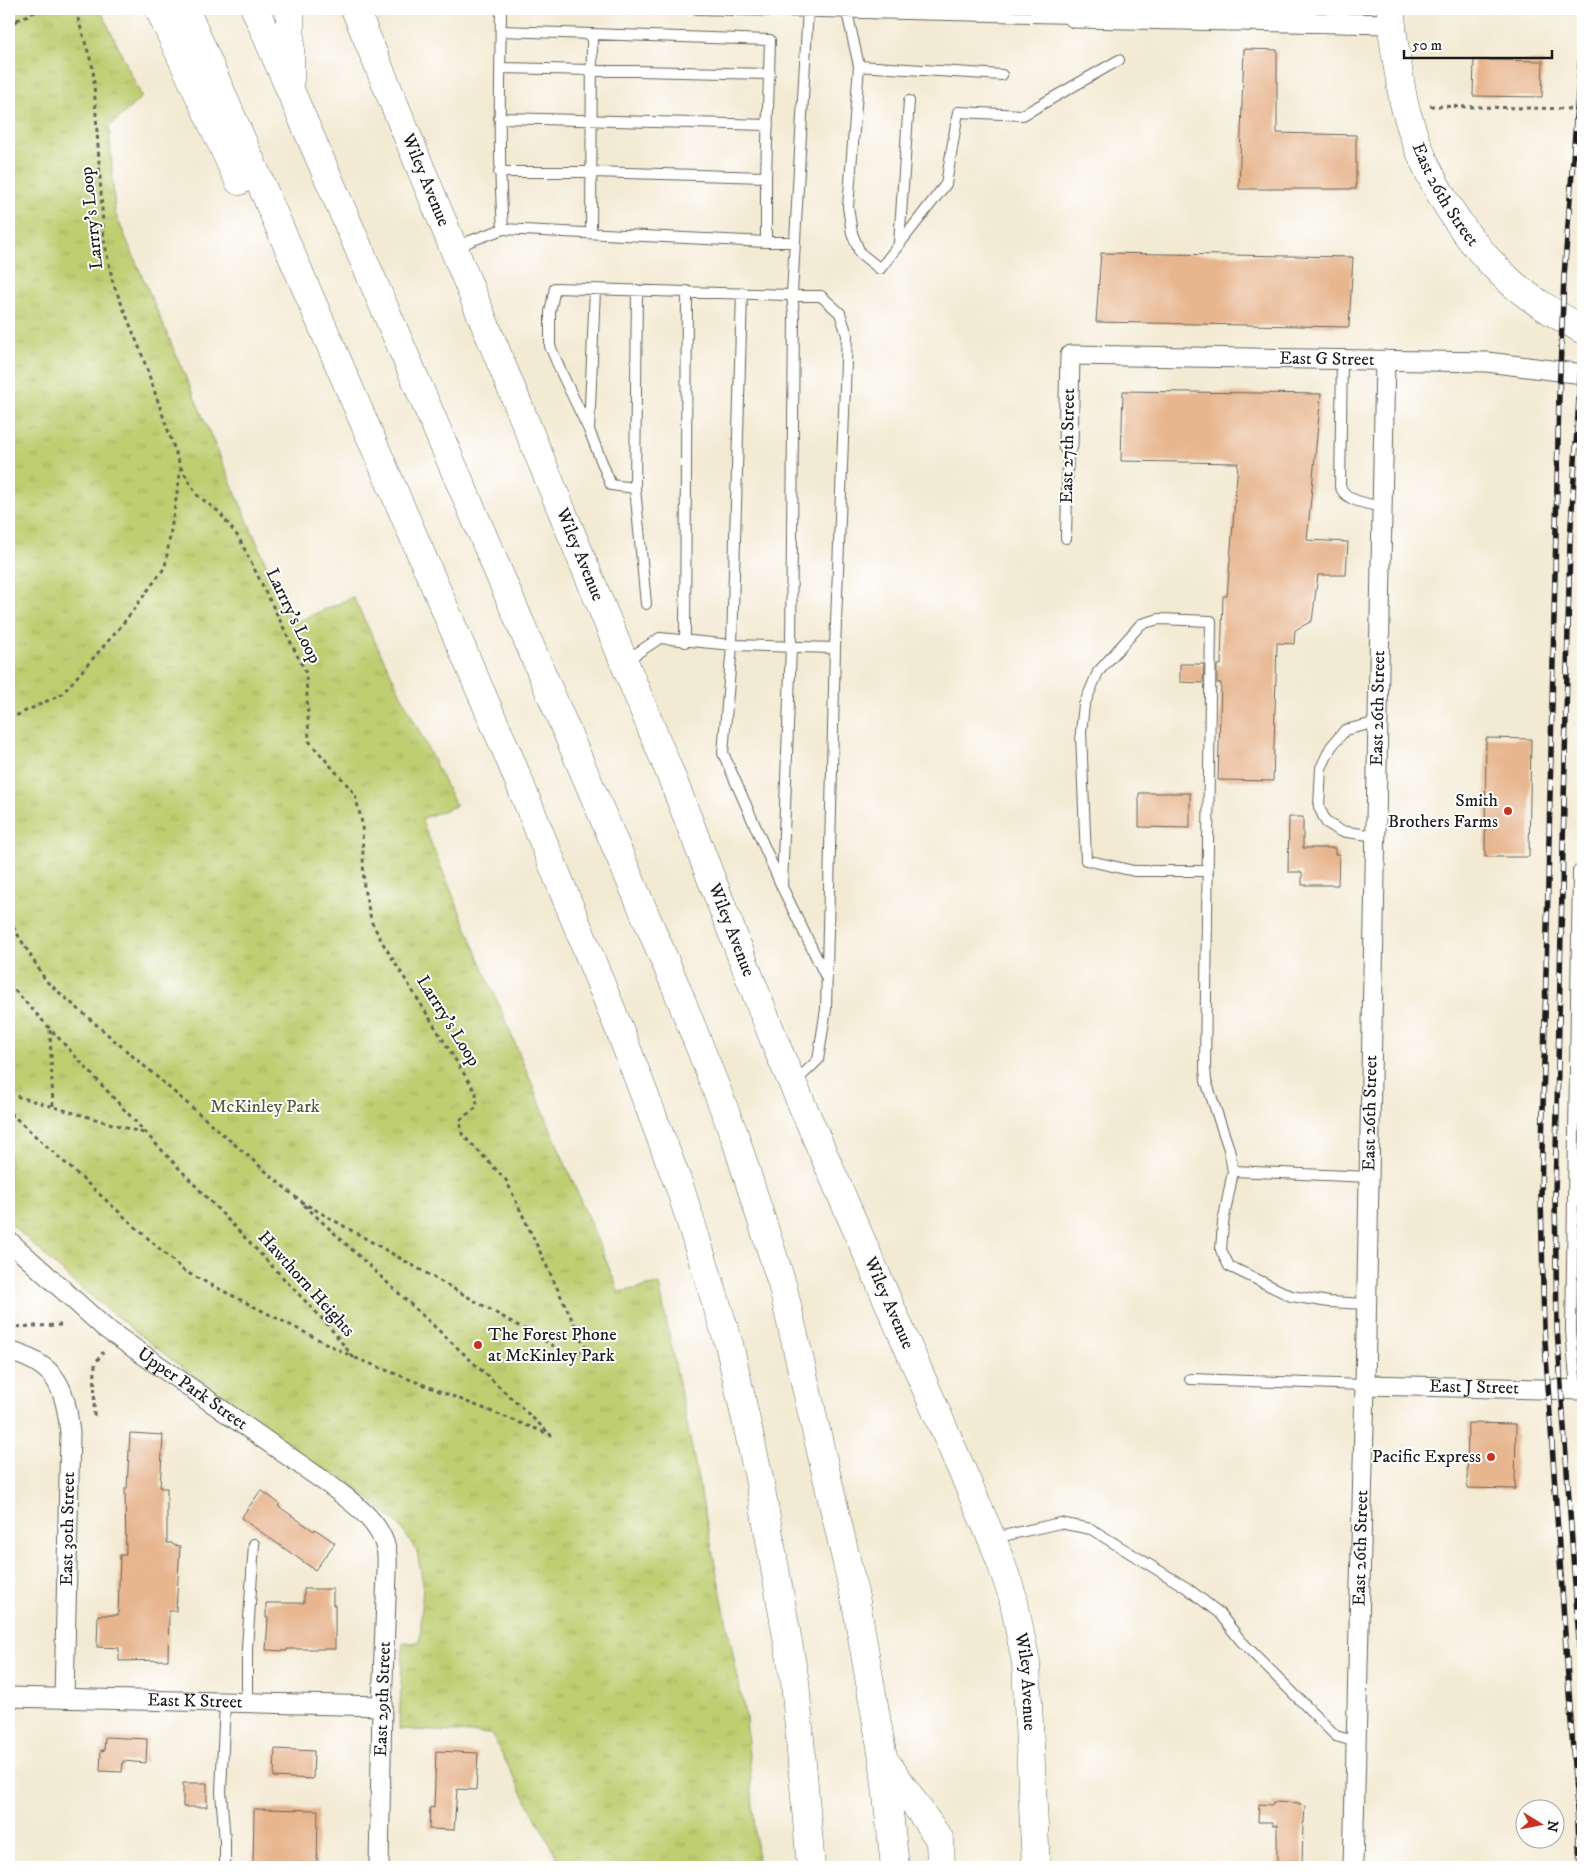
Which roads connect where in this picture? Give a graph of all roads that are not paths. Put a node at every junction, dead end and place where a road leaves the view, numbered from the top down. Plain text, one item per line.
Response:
1 (159, 9) edge
2 (185, 9) edge
3 (255, 9) edge
4 (290, 9) edge
5 (355, 9) edge
6 (501, 9) edge
7 (697, 9) edge
8 (720, 9) edge
9 (808, 10) edge
10 (847, 12) junction
11 (1074, 13) edge
12 (1244, 15) edge
13 (1391, 16) edge
14 (501, 30) junction
15 (592, 34) junction
16 (1119, 60) dead end
17 (859, 66) junction
18 (500, 68) junction
19 (592, 69) junction
20 (770, 74) junction
21 (1002, 75) dead end
22 (290, 93) junction
23 (909, 101) dead end
24 (498, 118) junction
25 (592, 121) junction
26 (768, 125) junction
27 (499, 172) junction
28 (592, 172) junction
29 (766, 177) junction
30 (503, 229) junction
31 (591, 233) junction
32 (766, 242) junction
33 (794, 242) junction
34 (899, 243) junction
35 (456, 250) junction
36 (594, 289) junction
37 (637, 290) junction
38 (687, 291) junction
39 (742, 293) junction
40 (792, 294) junction
41 (1583, 330) edge
42 (1070, 355) joint
43 (1342, 359) junction
44 (1385, 360) junction
45 (1583, 374) edge
46 (589, 430) junction
47 (1068, 446) joint
48 (635, 488) junction
49 (1382, 507) junction
50 (1066, 538) dead end
51 (646, 604) dead end
52 (685, 642) junction
53 (732, 645) junction
54 (791, 646) junction
55 (834, 648) junction
56 (624, 662) junction
57 (1378, 722) junction
58 (509, 757) junction
59 (1376, 836) junction
60 (1208, 871) junction
61 (1578, 872) dead end
62 (782, 887) junction
63 (827, 980) junction
64 (793, 1084) junction
65 (1233, 1171) junction
66 (1369, 1177) junction
67 (9, 1241) edge
68 (1367, 1304) junction
69 (9, 1352) edge
70 (1190, 1379) dead end
71 (1365, 1385) junction
72 (1580, 1389) edge
73 (381, 1532) joint
74 (992, 1538) junction
75 (254, 1544) dead end
76 (9, 1697) edge
77 (64, 1698) junction
78 (225, 1702) junction
79 (247, 1703) junction
80 (382, 1706) junction
81 (1356, 1742) junction
82 (884, 1758) junction
83 (225, 1867) edge
84 (379, 1867) edge
85 (811, 1867) edge
86 (895, 1867) edge
87 (941, 1867) edge
88 (1036, 1867) edge
89 (1353, 1867) edge

1 - 58 main road
2 - 58 main road
3 - 22 main road
4 - 22 main road
5 - 35 main road, Wiley Avenue
6 - 14 lane
7 - 8 lane
8 - 9 lane
9 - 10 lane
9 - 33 lane
10 - 11 lane
10 - 17 lane
11 - 12 street
12 - 13 street
13 - 41 main road, East 26th Street
14 - 15 lane
14 - 18 lane
15 - 19 lane
15 - 20 lane
16 - 34 lane
17 - 21 lane
17 - 34 lane
18 - 19 lane
18 - 24 lane
19 - 20 lane
19 - 25 lane
20 - 26 lane
22 - 82 main road
23 - 34 lane
24 - 25 lane
24 - 27 lane
25 - 26 lane
25 - 28 lane
26 - 29 lane
27 - 28 lane
27 - 30 lane
28 - 29 lane
28 - 31 lane
29 - 32 lane
30 - 31 lane
30 - 35 lane
31 - 32 lane
32 - 33 lane
33 - 40 lane
35 - 56 main road, Wiley Avenue
36 - 37 lane
36 - 46 lane
36 - 46 lane
37 - 38 lane
37 - 48 lane
38 - 39 lane
38 - 52 lane
39 - 40 lane
39 - 53 lane
40 - 54 lane
40 - 55 lane
42 - 43 street, East G Street
42 - 47 street, East 27th Street
43 - 44 street, East G Street
43 - 49 lane
44 - 45 street, East G Street
44 - 49 street, East 26th Street
46 - 48 lane
47 - 50 lane, East 27th Street
48 - 51 lane
49 - 57 street, East 26th Street
52 - 53 lane
52 - 56 lane
53 - 54 lane
53 - 62 lane
54 - 55 lane
54 - 62 lane
55 - 63 lane
56 - 64 main road, Wiley Avenue
57 - 59 street, East 26th Street
57 - 59 lane
58 - 85 main road
59 - 66 street, East 26th Street
60 - 60 lane
60 - 65 lane
61 - 72 lane
62 - 63 lane
63 - 64 lane
64 - 74 main road, Wiley Avenue
65 - 66 lane
65 - 68 lane
66 - 68 street, East 26th Street
67 - 73 street, Upper Park Street
68 - 71 street, East 26th Street
69 - 77 street, East 30th Street
70 - 71 lane
71 - 72 street, East J Street
71 - 81 street, East 26th Street
73 - 80 street, East 29th Street
74 - 81 lane
74 - 88 main road, Wiley Avenue
75 - 79 lane
76 - 77 street, East K Street
77 - 78 street, East K Street
78 - 79 street, East K Street
78 - 83 lane
79 - 80 street, East K Street
80 - 84 street, East 29th Street
81 - 89 street, East 26th Street
82 - 86 main road
82 - 87 main road

